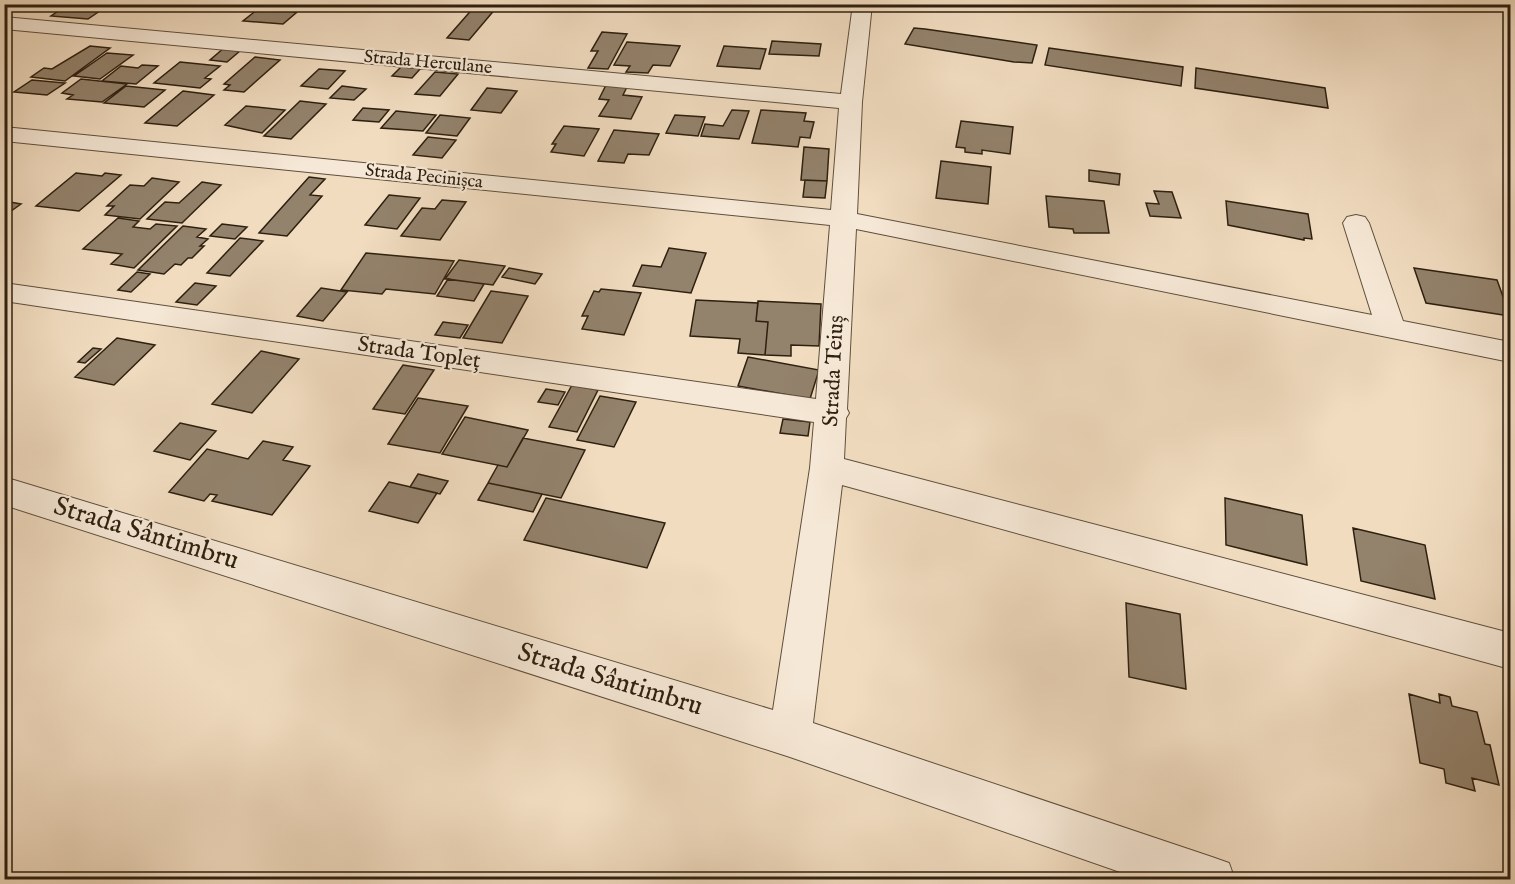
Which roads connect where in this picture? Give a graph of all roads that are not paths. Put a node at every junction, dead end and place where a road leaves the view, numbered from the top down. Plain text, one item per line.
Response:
1 (863, 4) edge
2 (4, 23) edge
3 (851, 102) junction
4 (4, 134) edge
5 (843, 219) junction
6 (1356, 223) dead end
7 (4, 292) edge
8 (1391, 329) junction
9 (1510, 352) edge
10 (833, 413) junction
11 (827, 468) junction
12 (4, 491) edge
13 (1510, 651) edge
14 (790, 736) junction
15 (1212, 879) edge

1 - 3 street, Strada Teiuș
2 - 3 street, Strada Herculane
3 - 5 street, Strada Teiuș
4 - 5 street, Strada Pecinișca
5 - 8 street, Strada Pecinișca
5 - 10 street, Strada Teiuș
6 - 8 street
7 - 10 street, Strada Topleț
8 - 9 street, Strada Pecinișca
10 - 11 street, Strada Teiuș
11 - 13 street
11 - 14 street, Strada Teiuș
12 - 14 street, Strada Sântimbru
14 - 15 street, Strada Sântimbru

